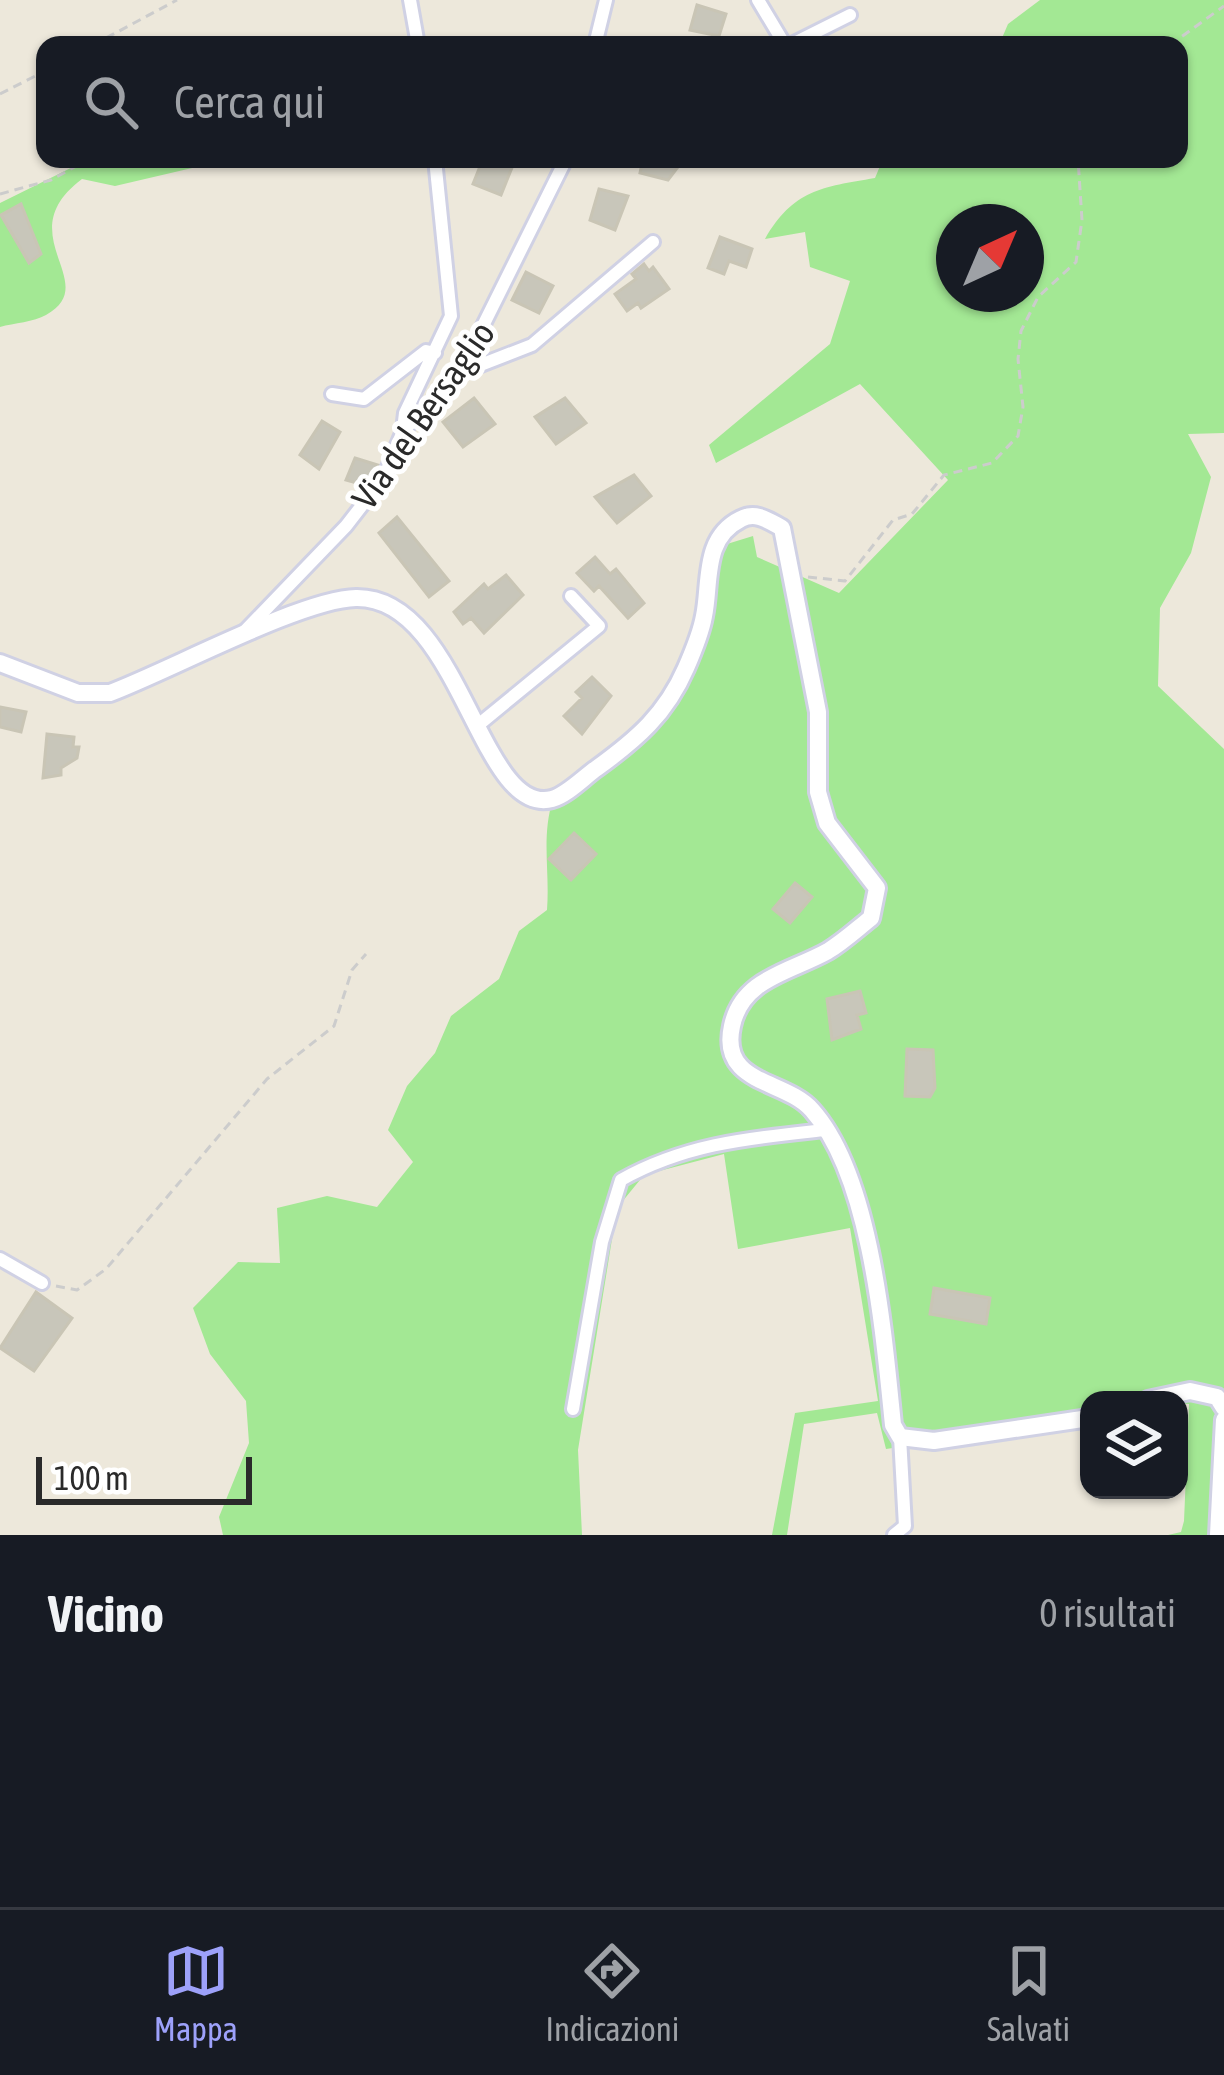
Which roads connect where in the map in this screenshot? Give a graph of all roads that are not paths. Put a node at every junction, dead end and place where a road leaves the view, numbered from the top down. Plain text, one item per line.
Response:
1 (410, 0) edge
2 (605, 0) edge
3 (758, 0) edge
4 (850, 15) dead end
5 (416, 36) edge
6 (597, 36) edge
7 (781, 36) edge
8 (806, 36) edge
9 (437, 168) edge
10 (562, 168) edge
11 (653, 242) dead end
12 (436, 353) junction
13 (458, 374) junction
14 (332, 394) dead end
15 (403, 431) junction
16 (571, 596) dead end
17 (235, 641) junction
18 (0, 663) edge
19 (477, 726) junction
20 (825, 1130) junction
21 (0, 1259) edge
22 (43, 1283) road end
23 (1188, 1391) edge
24 (1224, 1408) edge
25 (573, 1409) dead end
26 (1080, 1419) edge
27 (1224, 1420) edge
28 (900, 1437) junction
29 (894, 1535) edge
30 (1218, 1535) edge

1 - 5 street
2 - 6 street
3 - 7 street
4 - 8 street
9 - 12 street
10 - 13 street, Via del Bersaglio
11 - 13 street
12 - 14 street
12 - 15 street
13 - 15 street, Via del Bersaglio
15 - 17 street, Via del Bersaglio
16 - 19 street
17 - 18 street
17 - 19 street
19 - 20 street
20 - 25 street
20 - 28 street
21 - 22 street
23 - 24 street
26 - 28 street
27 - 30 street
28 - 29 street

